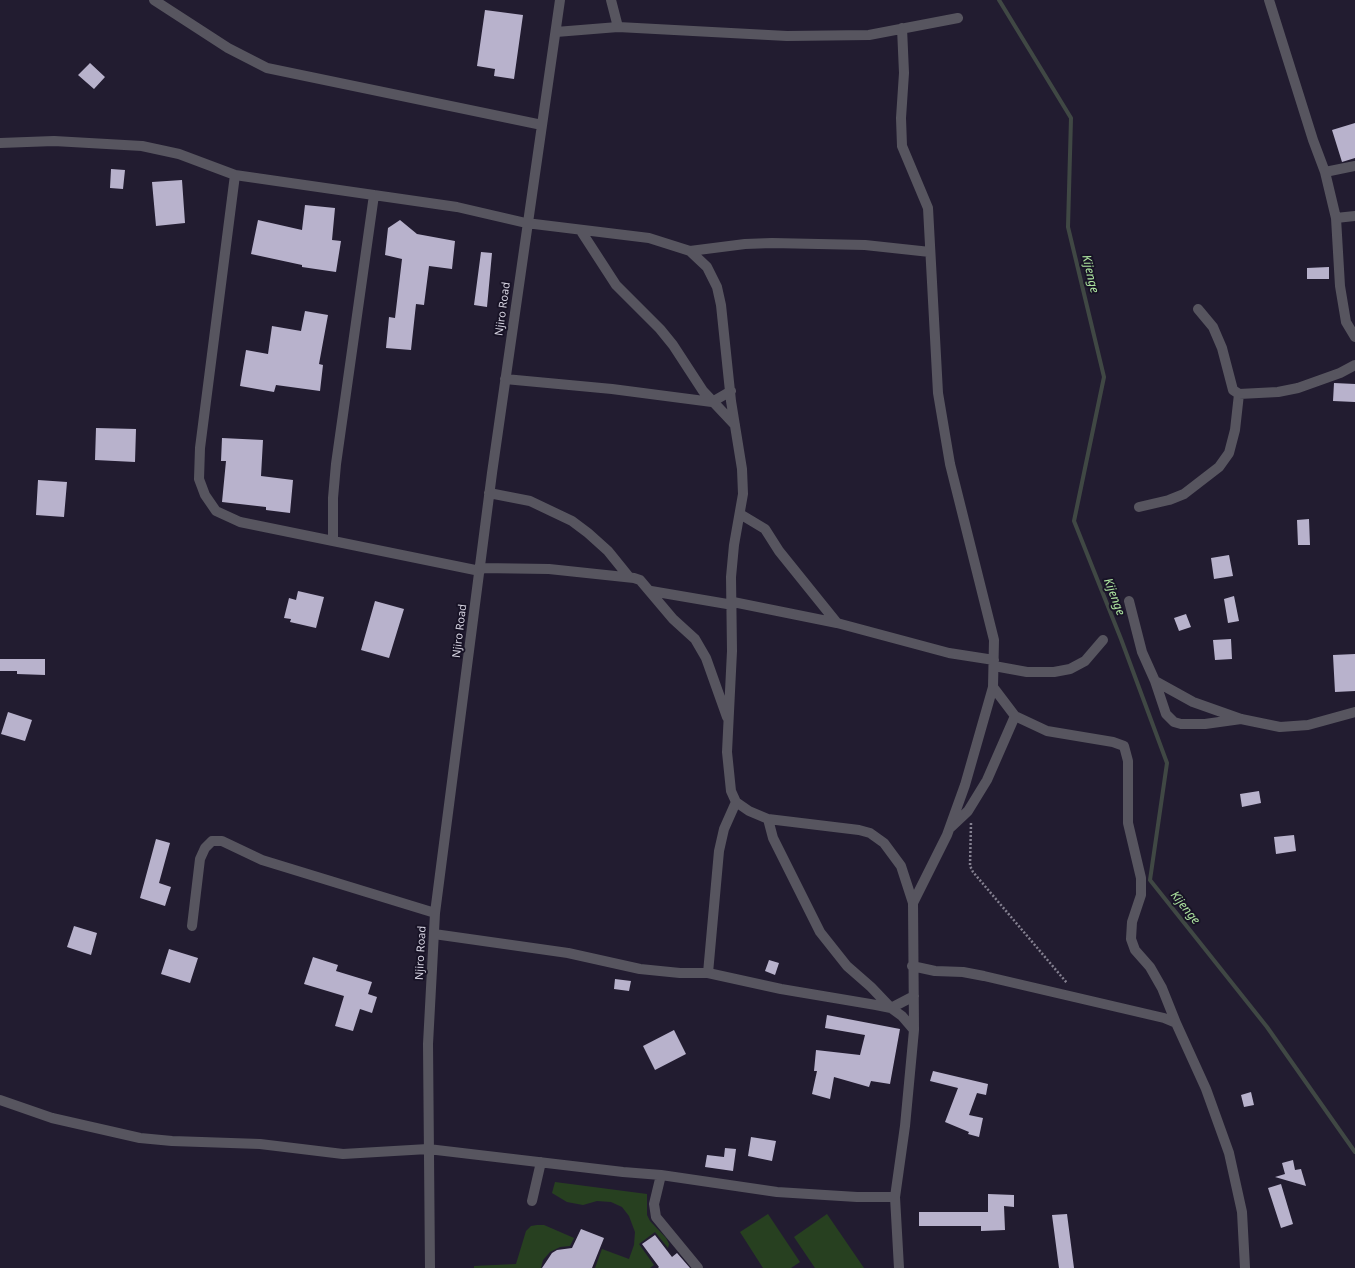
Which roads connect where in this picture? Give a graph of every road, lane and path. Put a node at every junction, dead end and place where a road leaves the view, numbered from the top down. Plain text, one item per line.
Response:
1 (154, 0) edge
2 (560, 0) edge
3 (612, 0) edge
4 (1269, 0) edge
5 (958, 18) dead end
6 (618, 28) junction
7 (902, 28) junction
8 (556, 32) junction
9 (542, 125) junction
10 (0, 143) edge
11 (1355, 166) edge
12 (1325, 172) junction
13 (235, 175) junction
14 (374, 195) junction
15 (1355, 216) edge
16 (1336, 218) junction
17 (526, 223) junction
18 (581, 231) junction
19 (690, 250) junction
20 (930, 252) junction
21 (1198, 309) dead end
22 (1355, 337) edge
23 (1355, 366) edge
24 (505, 380) junction
25 (731, 391) junction
26 (1239, 394) junction
27 (712, 402) junction
28 (735, 425) junction
29 (489, 493) junction
30 (1139, 507) dead end
31 (740, 514) junction
32 (333, 541) junction
33 (480, 570) junction
34 (629, 578) junction
35 (651, 591) junction
36 (1129, 601) dead end
37 (733, 603) junction
38 (837, 623) junction
39 (1103, 640) dead end
40 (994, 663) junction
41 (1155, 681) junction
42 (993, 687) junction
43 (1355, 712) edge
44 (1016, 716) junction
45 (1241, 719) junction
46 (728, 722) junction
47 (736, 802) junction
48 (968, 811) junction
49 (768, 818) junction
50 (948, 830) junction
51 (913, 903) junction
52 (435, 913) junction
53 (192, 926) dead end
54 (434, 934) junction
55 (912, 966) junction
56 (708, 973) junction
57 (914, 996) junction
58 (1079, 998) junction
59 (891, 1008) junction
60 (1176, 1023) junction
61 (914, 1030) junction
62 (0, 1100) edge
63 (428, 1149) junction
64 (542, 1162) junction
65 (661, 1175) junction
66 (895, 1197) junction
67 (532, 1201) dead end
68 (430, 1268) edge
69 (698, 1268) edge
70 (899, 1268) edge
71 (1245, 1268) edge

1 - 9 street
2 - 8 street, Njiro Road
3 - 6 street
4 - 12 street
5 - 7 street
6 - 7 street
6 - 8 street
7 - 20 street
8 - 9 street, Njiro Road
9 - 17 street, Njiro Road
10 - 13 street
11 - 12 street
12 - 16 street
13 - 14 street
13 - 32 street
14 - 17 street
14 - 32 street
15 - 16 street
16 - 22 street
17 - 18 street
17 - 24 street, Njiro Road
18 - 19 street
18 - 27 street
19 - 20 street
19 - 25 street
20 - 40 street
21 - 26 street
23 - 26 street
24 - 27 street
24 - 29 street, Njiro Road
25 - 27 street
25 - 28 street
26 - 30 street
27 - 28 street
28 - 31 street
29 - 33 street, Njiro Road
29 - 34 street
31 - 37 street
31 - 38 street
32 - 33 street
33 - 34 street
33 - 52 street, Njiro Road
34 - 35 street
35 - 37 street
35 - 46 street
36 - 41 street
37 - 38 street
37 - 46 street
38 - 40 street
39 - 40 street
40 - 42 street
41 - 45 street
41 - 45 street
42 - 44 street
42 - 50 street
43 - 45 street
44 - 48 street
44 - 60 street
46 - 47 street
47 - 49 street
47 - 56 street
48 - 50 street
48 - 58 path
49 - 51 street
49 - 59 street
50 - 51 street
51 - 55 street
52 - 53 street
52 - 54 street, Njiro Road
54 - 56 street
54 - 63 street, Njiro Road
55 - 57 street
55 - 58 street
56 - 59 street
57 - 59 street
57 - 61 street
58 - 60 street
59 - 61 street
60 - 71 street
61 - 66 street
62 - 63 street
63 - 64 street
63 - 68 street, Njiro Road
64 - 65 street
64 - 67 street
65 - 66 street
65 - 69 street
66 - 70 street

